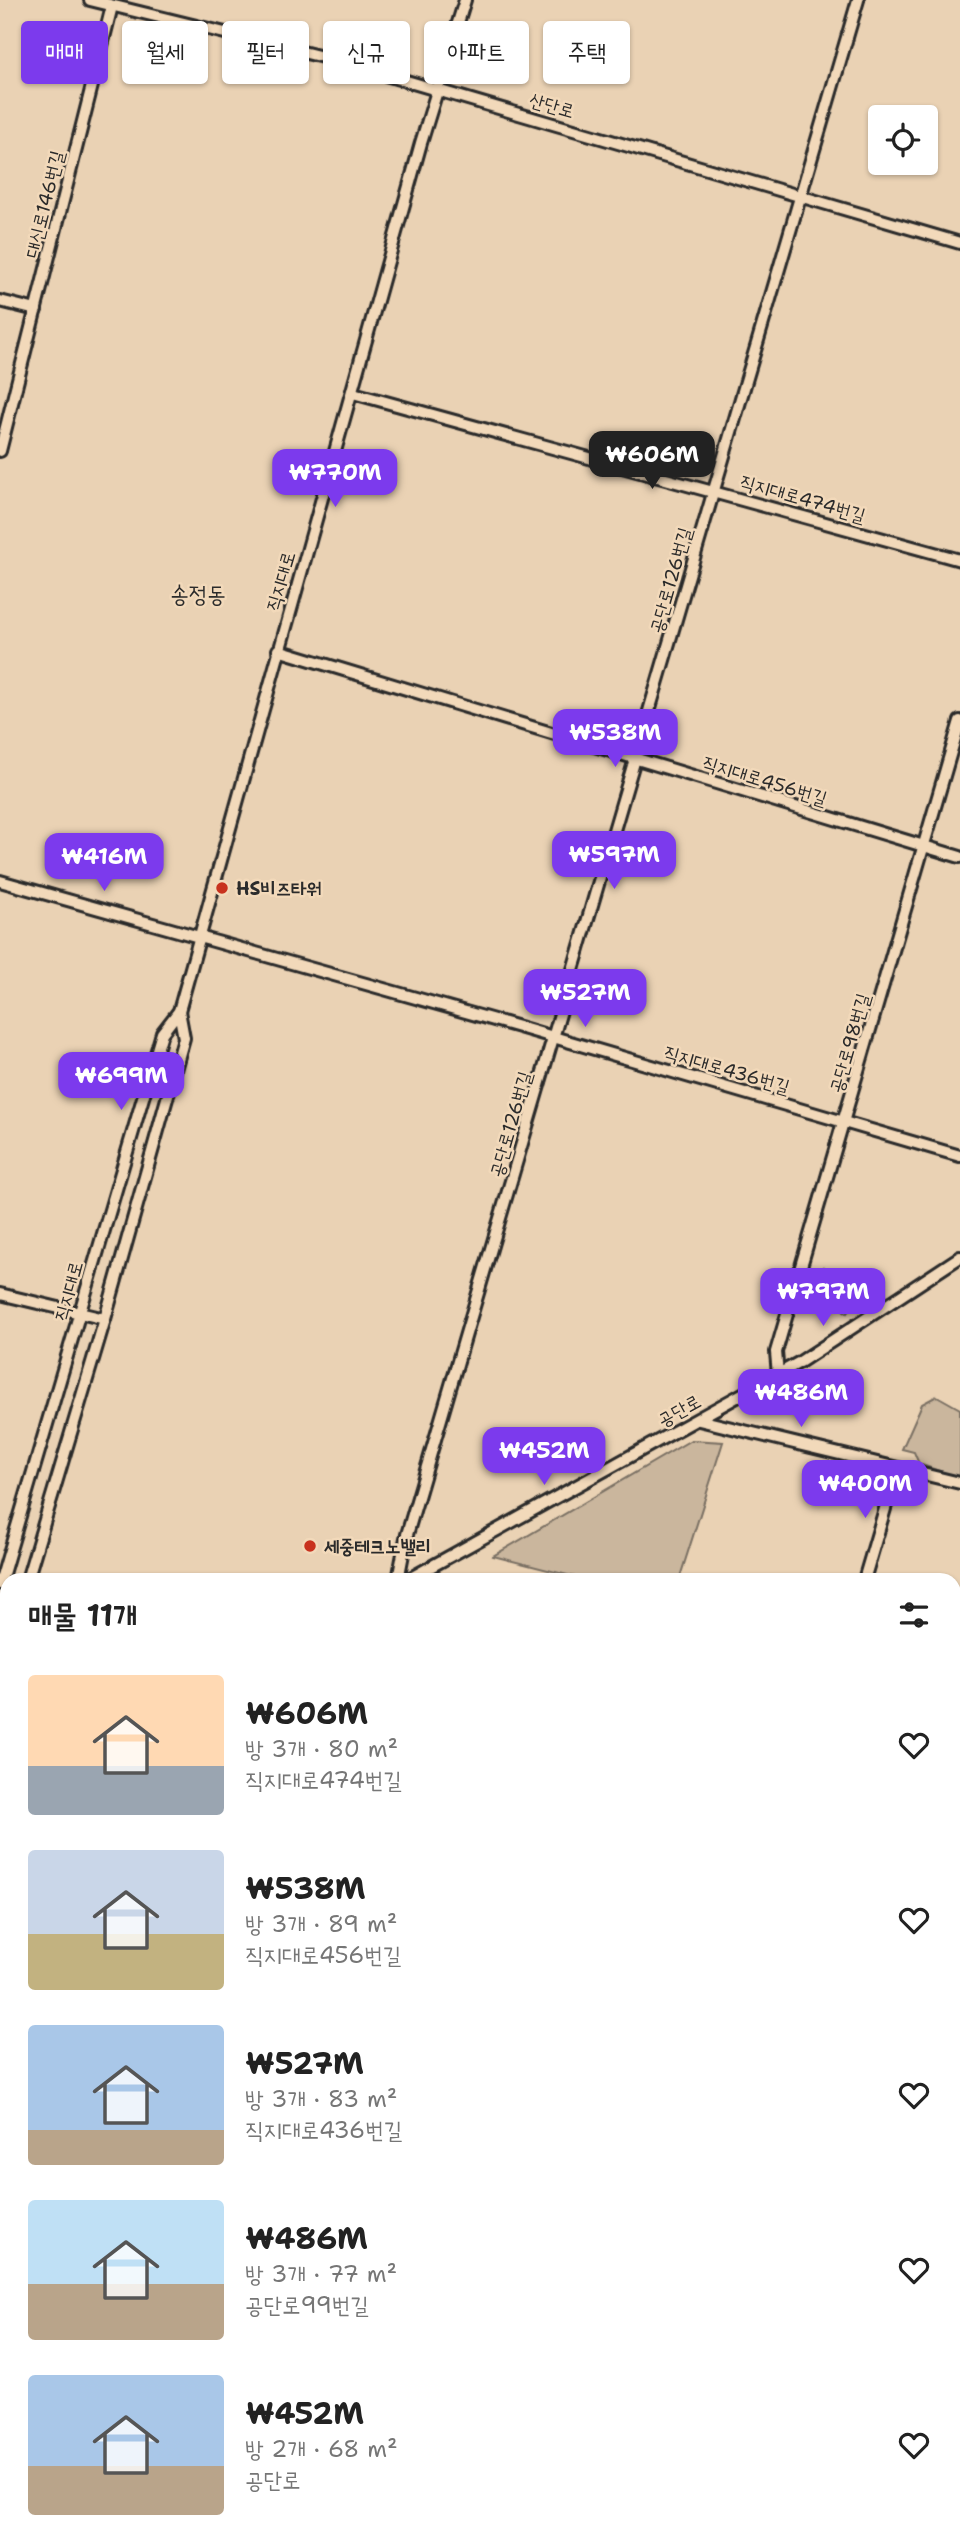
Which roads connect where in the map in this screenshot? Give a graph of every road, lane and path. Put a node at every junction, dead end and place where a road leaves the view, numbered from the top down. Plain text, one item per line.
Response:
1 (90, 0) edge
2 (465, 0) edge
3 (858, 0) edge
4 (112, 6) junction
5 (439, 90) junction
6 (800, 195) junction
7 (960, 243) edge
8 (0, 301) edge
9 (36, 310) junction
10 (352, 393) junction
11 (0, 451) edge
12 (714, 492) junction
13 (960, 560) edge
14 (278, 650) junction
15 (960, 721) edge
16 (636, 759) junction
17 (923, 847) junction
18 (960, 857) edge
19 (0, 881) edge
20 (200, 937) junction
21 (180, 1011) junction
22 (554, 1037) junction
23 (845, 1121) junction
24 (960, 1156) edge
25 (960, 1256) edge
26 (0, 1294) edge
27 (80, 1314) junction
28 (105, 1320) junction
29 (778, 1374) junction
30 (699, 1420) junction
31 (897, 1468) junction
32 (960, 1483) edge
33 (3, 1573) edge
34 (29, 1573) edge
35 (399, 1573) edge
36 (420, 1573) edge
37 (866, 1573) edge

1 - 4 street, 산단로
2 - 5 street, 직지대로
3 - 6 street, 공단로126번길
4 - 5 street, 산단로
4 - 9 street, 대신로146번길
5 - 6 street, 산단로
5 - 10 street, 직지대로
6 - 7 street, 산단로
6 - 12 street, 공단로126번길
8 - 9 street
9 - 11 street, 대신로146번길
10 - 12 street, 직지대로474번길
10 - 14 street, 직지대로
12 - 13 street, 직지대로474번길
12 - 16 street, 공단로126번길
14 - 16 street, 직지대로456번길
14 - 20 street, 직지대로
15 - 17 street, 공단로98번길
16 - 17 street, 직지대로456번길
16 - 22 street, 공단로126번길
17 - 18 street, 직지대로456번길
17 - 23 street, 공단로98번길
19 - 20 street, 직지대로436번길
20 - 21 street, 직지대로
20 - 22 street, 직지대로436번길
21 - 27 street, 직지대로
21 - 28 street, 직지대로
22 - 23 street, 직지대로436번길
22 - 35 street, 공단로126번길
23 - 24 street, 직지대로436번길
23 - 29 street, 공단로98번길
25 - 29 street, 공단로
26 - 27 street
27 - 28 street
27 - 33 street, 직지대로
28 - 34 street, 직지대로
29 - 30 street, 공단로
30 - 31 street
30 - 36 street, 공단로
31 - 32 street
31 - 37 street

